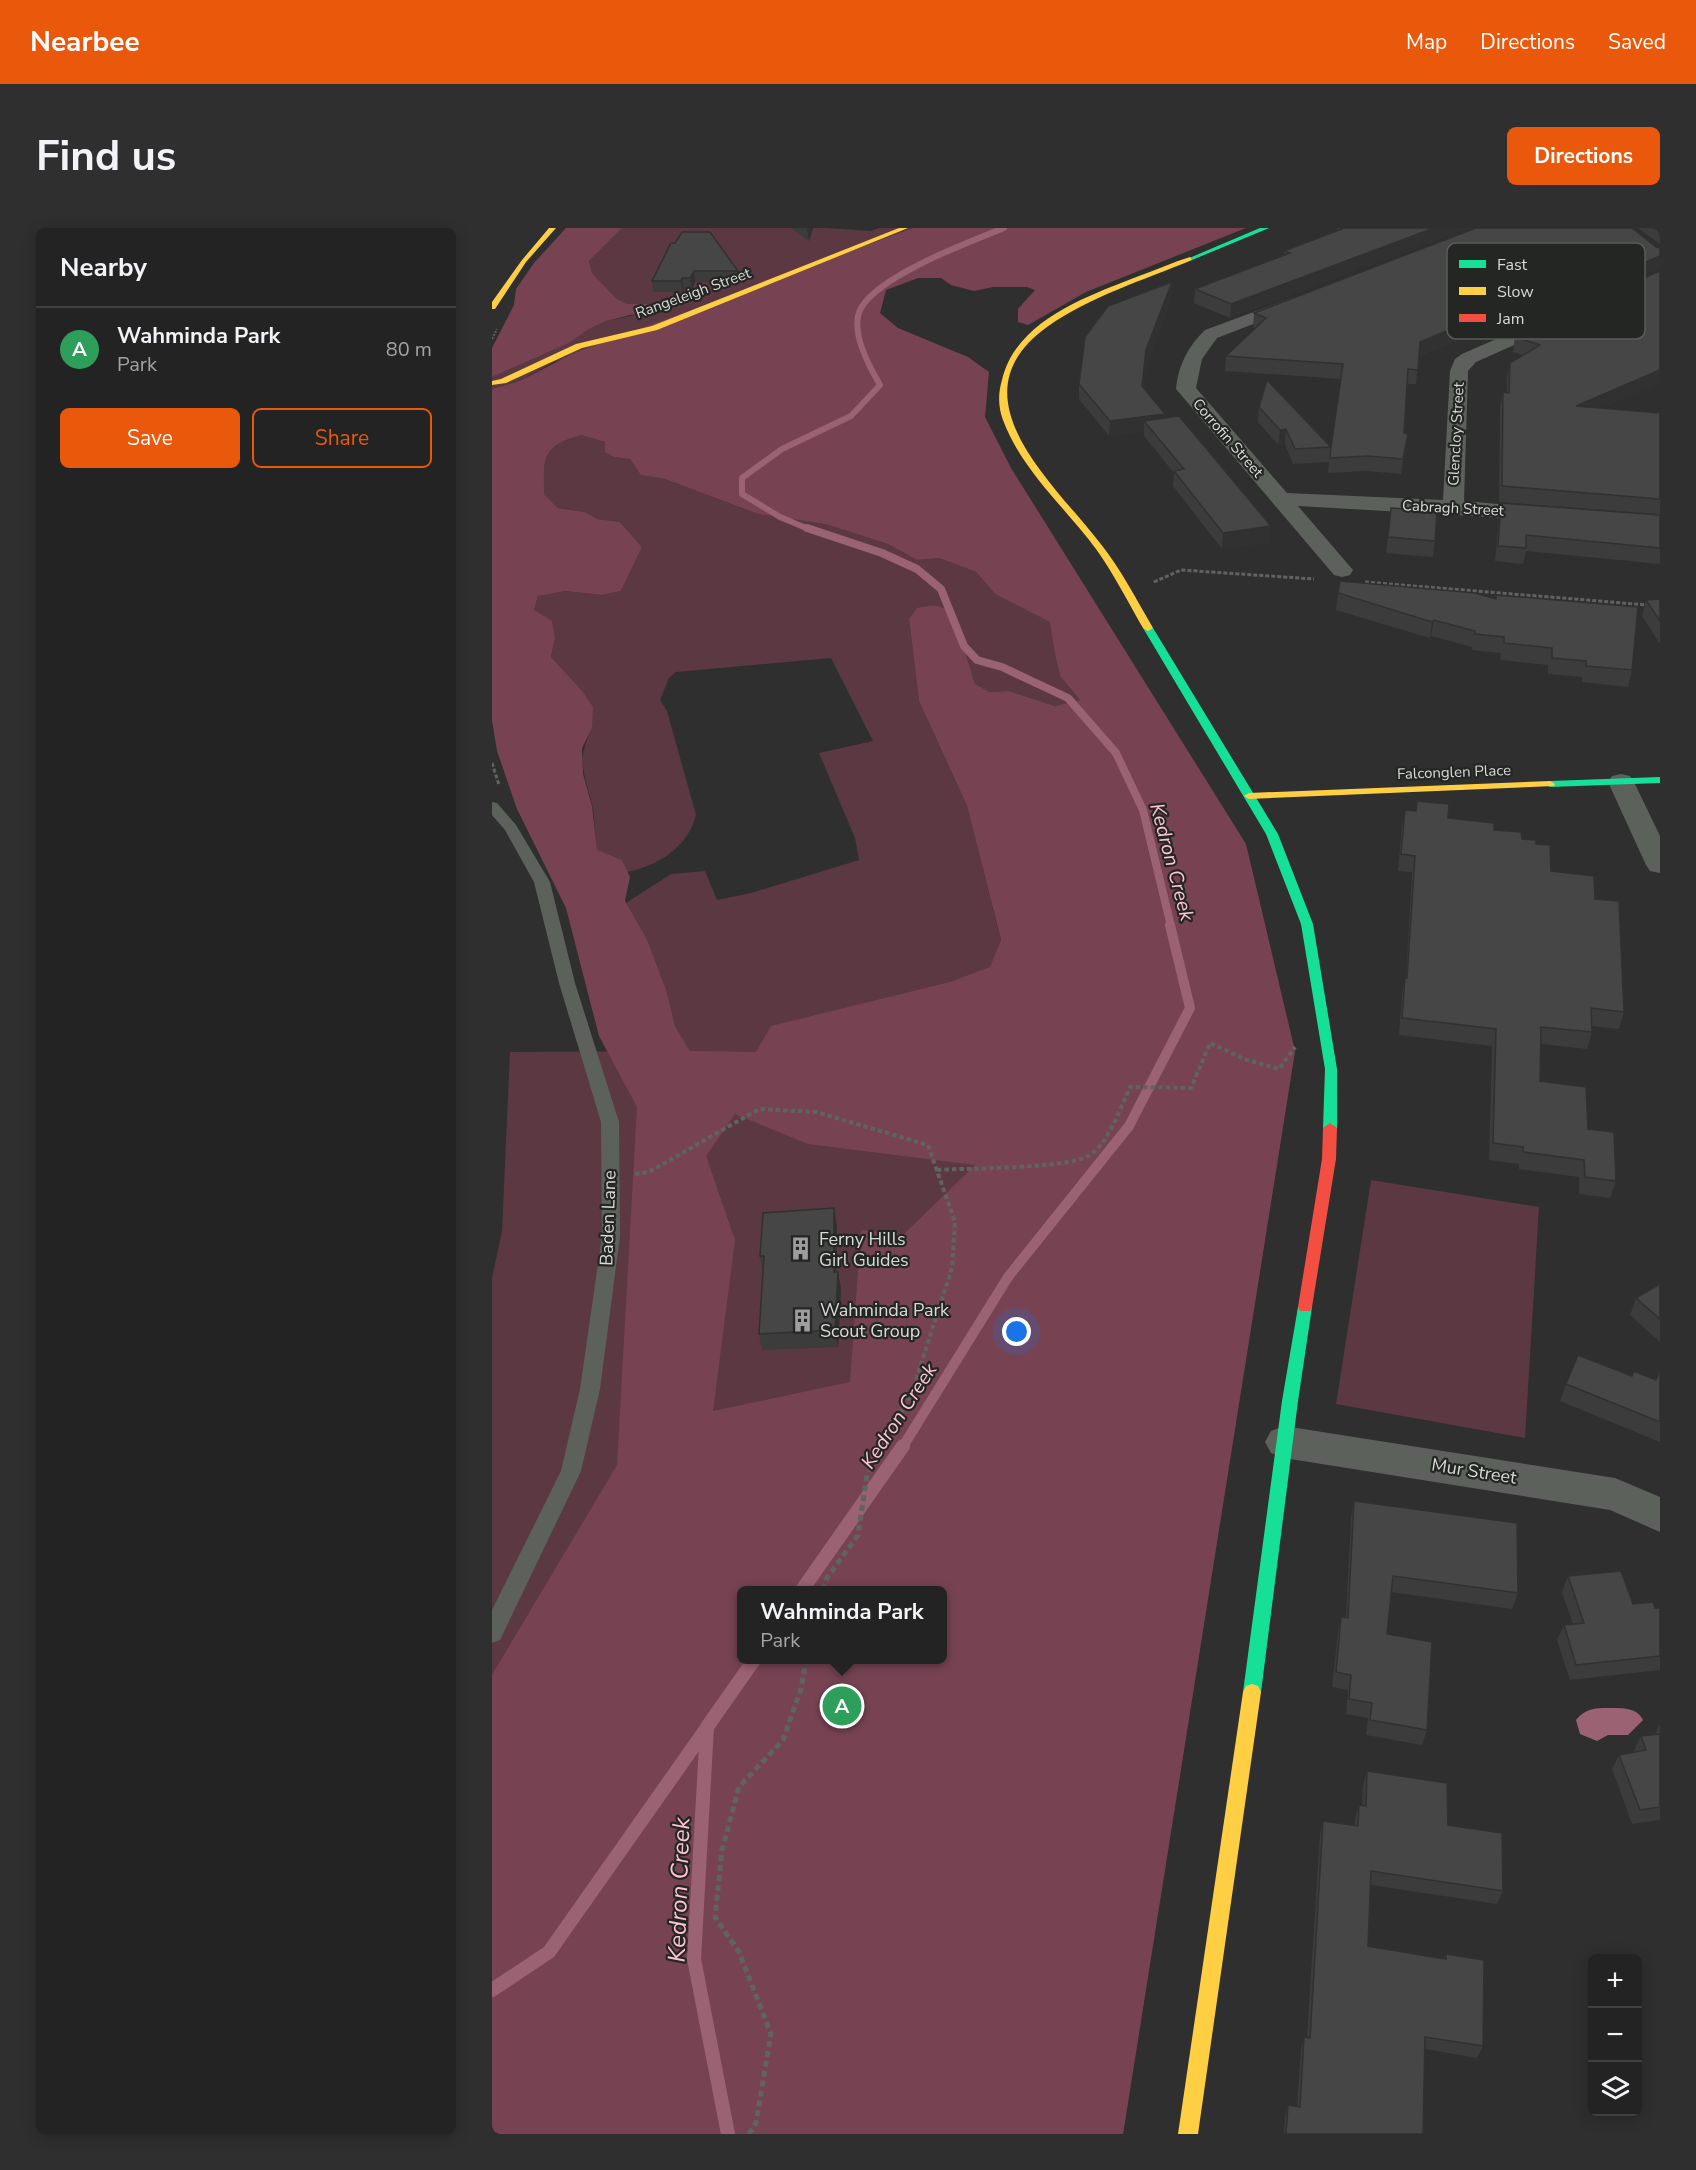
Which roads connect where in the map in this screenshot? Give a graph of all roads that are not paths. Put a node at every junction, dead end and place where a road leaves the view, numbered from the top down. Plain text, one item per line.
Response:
1 (553, 228) edge
2 (905, 228) edge
3 (1266, 228) edge
4 (1314, 295) edge
5 (492, 307) edge
6 (1513, 339) edge
7 (492, 383) edge
8 (1282, 499) junction
9 (1453, 507) junction
10 (1568, 516) edge
11 (1342, 570) road end
12 (1660, 780) edge
13 (1621, 782) junction
14 (1249, 796) junction
15 (492, 806) edge
16 (1660, 865) edge
17 (1284, 1442) junction
18 (1660, 1515) edge
19 (492, 1633) edge
20 (1188, 2134) edge

1 - 5 street
2 - 7 street, Rangeleigh Street
3 - 14 street
4 - 8 street, Corrofin Street
6 - 9 street, Glencloy Street
8 - 9 street, Cabragh Street
8 - 11 street, Corrofin Street
9 - 10 street, Cabragh Street
12 - 13 street, Falconglen Place
13 - 14 street, Falconglen Place
13 - 16 street
14 - 17 street
15 - 19 lane, Baden Lane
17 - 18 street, Mur Street
17 - 20 street

